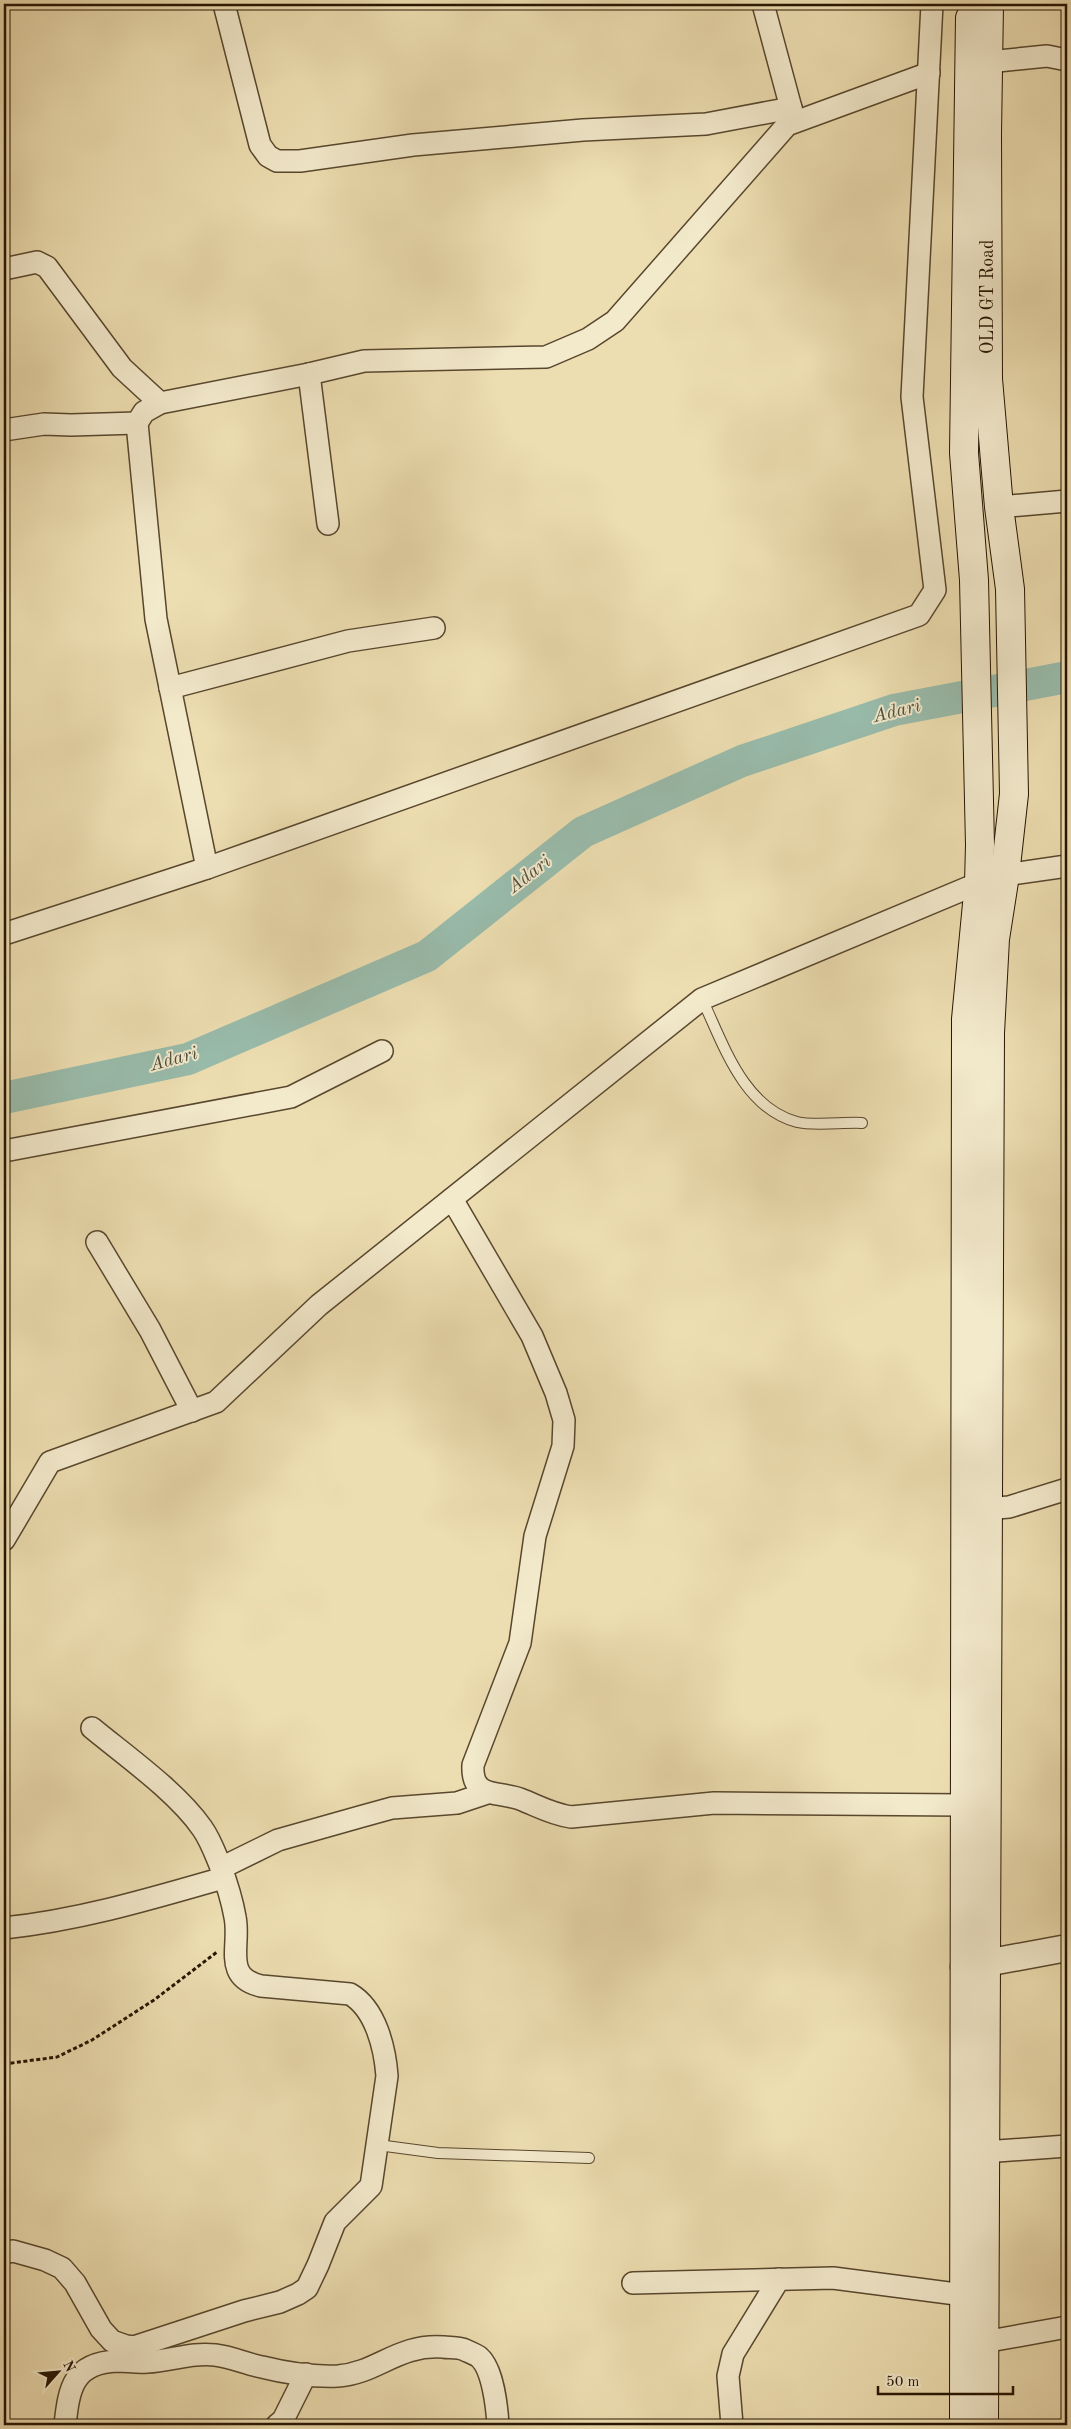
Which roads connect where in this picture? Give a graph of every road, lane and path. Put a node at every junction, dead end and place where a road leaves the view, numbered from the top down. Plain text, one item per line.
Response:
1 (224, 4) edge
2 (763, 4) edge
3 (932, 4) edge
4 (970, 4) edge
5 (989, 4) edge
6 (1067, 60) edge
7 (988, 62) junction
8 (929, 73) junction
9 (789, 116) junction
10 (4, 269) edge
11 (309, 374) junction
12 (160, 403) junction
13 (137, 423) junction
14 (4, 430) edge
15 (1067, 501) edge
16 (999, 507) junction
17 (328, 524) dead end
18 (434, 628) dead end
19 (170, 688) junction
20 (1067, 866) edge
21 (207, 868) junction
22 (1005, 875) junction
23 (979, 883) junction
24 (4, 934) edge
25 (702, 999) junction
26 (382, 1051) dead end
27 (862, 1123) dead end
28 (4, 1151) edge
29 (452, 1199) junction
30 (97, 1242) dead end
31 (192, 1411) junction
32 (1067, 1489) edge
33 (985, 1508) junction
34 (4, 1540) edge
35 (92, 1728) dead end
36 (487, 1793) junction
37 (964, 1805) junction
38 (222, 1873) junction
39 (4, 1928) edge
40 (235, 1938) junction
41 (1067, 1948) edge
42 (975, 1965) junction
43 (4, 2064) edge
44 (378, 2145) junction
45 (1067, 2146) edge
46 (984, 2152) junction
47 (589, 2158) dead end
48 (4, 2253) edge
49 (779, 2279) junction
50 (633, 2283) dead end
51 (964, 2295) junction
52 (1067, 2327) edge
53 (984, 2342) junction
54 (306, 2374) junction
55 (65, 2425) edge
56 (277, 2425) edge
57 (498, 2425) edge
58 (732, 2425) edge
59 (964, 2425) edge
60 (984, 2425) edge

1 - 9 street
2 - 9 street
3 - 8 street
4 - 23 main road, OLD GT Road
5 - 7 main road, OLD GT Road
6 - 7 street
7 - 16 main road, OLD GT Road
8 - 9 street
8 - 21 street
9 - 11 street
10 - 12 street
11 - 12 street
11 - 17 street
12 - 13 street
13 - 14 street
13 - 19 street
15 - 16 street
16 - 22 main road, OLD GT Road
18 - 19 street
19 - 21 street
20 - 22 street
21 - 24 street
22 - 23 street
22 - 33 main road, OLD GT Road
23 - 25 street
23 - 37 main road, OLD GT Road
25 - 27 lane
25 - 29 street
26 - 28 street
29 - 31 street
29 - 36 street
30 - 31 street
31 - 34 street
32 - 33 street
33 - 42 main road, OLD GT Road
35 - 38 street
36 - 37 street
36 - 38 street
37 - 42 main road, OLD GT Road
38 - 39 street
38 - 40 street
40 - 43 path
40 - 44 street
41 - 42 street
42 - 46 main road
42 - 51 main road
44 - 47 lane
44 - 48 street
45 - 46 street
46 - 53 main road
49 - 50 street
49 - 51 street
49 - 58 street
51 - 59 main road
52 - 53 street
53 - 60 main road
54 - 55 street
54 - 56 street
54 - 57 street

